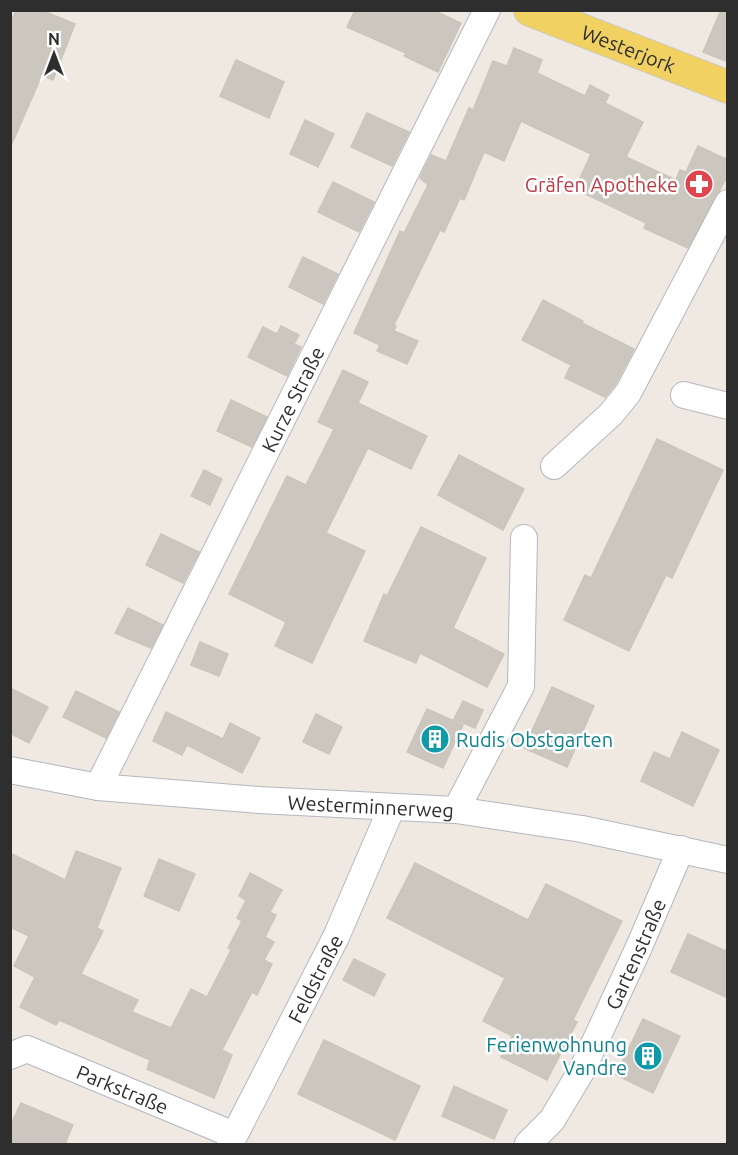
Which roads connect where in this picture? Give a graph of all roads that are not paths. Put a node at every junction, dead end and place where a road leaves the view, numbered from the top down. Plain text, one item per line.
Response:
1 (486, 10) edge
2 (530, 10) edge
3 (728, 87) edge
4 (728, 203) edge
5 (684, 395) dead end
6 (728, 406) edge
7 (554, 466) dead end
8 (524, 538) dead end
9 (10, 770) edge
10 (98, 787) junction
11 (392, 807) junction
12 (456, 810) junction
13 (681, 849) junction
14 (728, 860) edge
15 (10, 1056) edge
16 (232, 1140) edge
17 (528, 1144) edge

1 - 10 street, Kurze Straße
2 - 3 main road, Westerjork
4 - 7 street
5 - 6 street
8 - 12 street
9 - 10 street, Westerminnerweg
10 - 11 street, Westerminnerweg
11 - 12 street, Westerminnerweg
11 - 16 street, Feldstraße
12 - 13 street, Westerminnerweg
13 - 14 street, Westerminnerweg
13 - 17 street, Gartenstraße
15 - 16 street, Parkstraße

